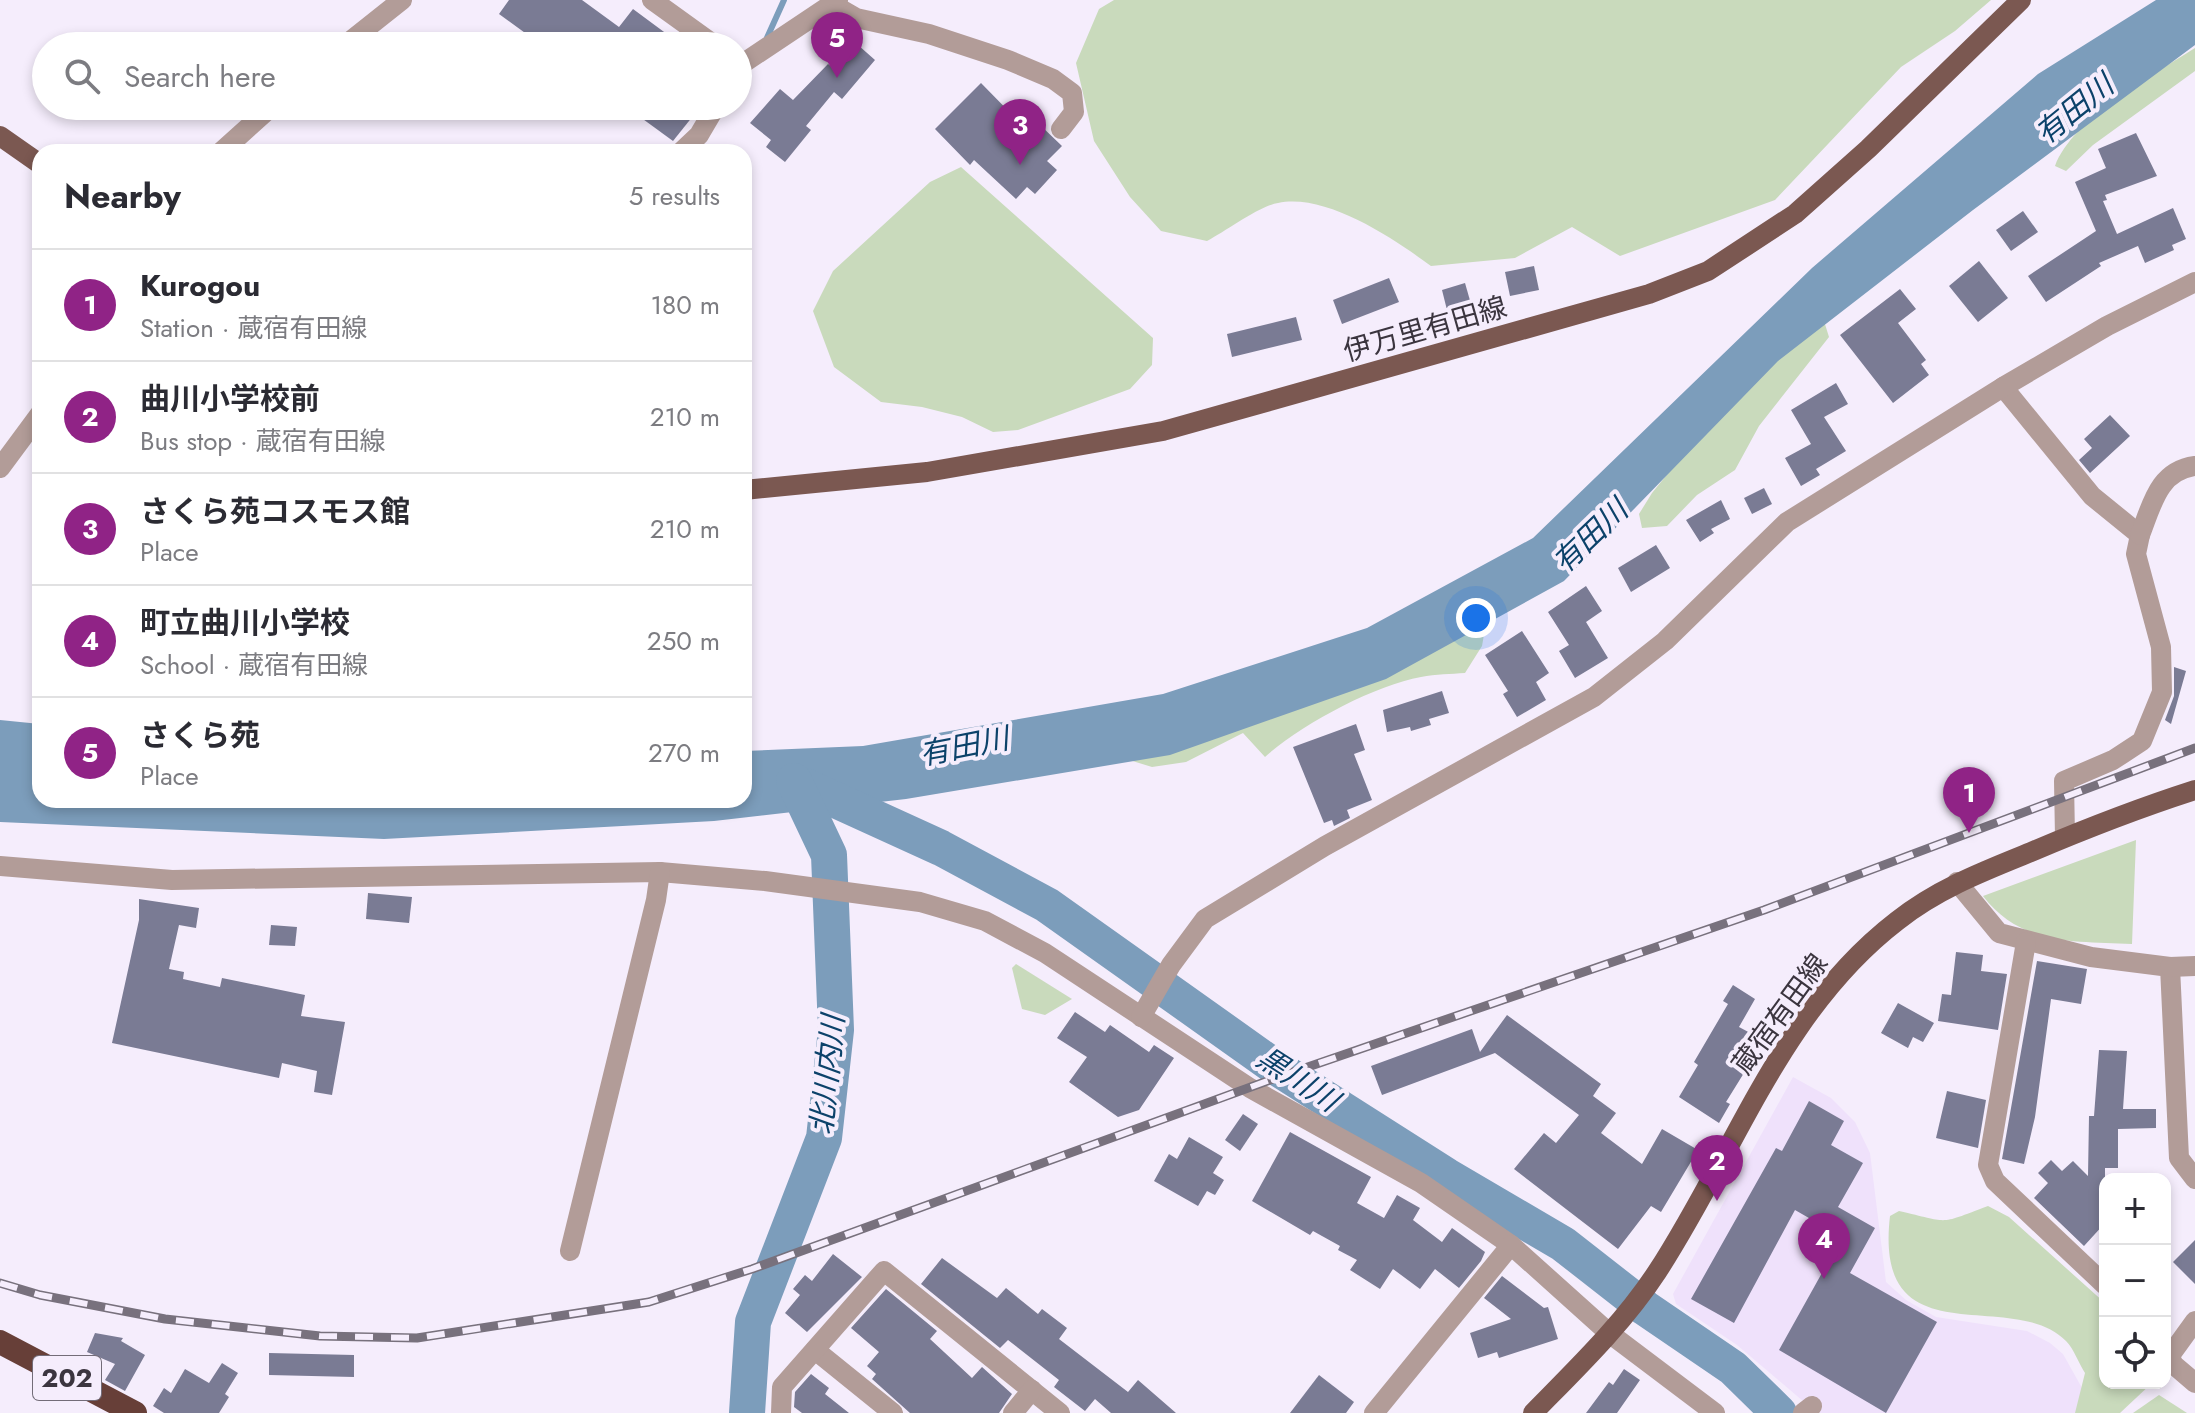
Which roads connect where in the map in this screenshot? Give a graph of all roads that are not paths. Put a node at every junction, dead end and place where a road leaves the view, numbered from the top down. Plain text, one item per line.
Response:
1 (402, 0) edge
2 (652, 0) edge
3 (2021, 0) edge
4 (835, 2) edge
5 (362, 32) edge
6 (697, 32) edge
7 (752, 56) edge
8 (256, 120) edge
9 (708, 120) edge
10 (1061, 129) dead end
11 (0, 136) edge
12 (230, 144) edge
13 (689, 144) edge
14 (32, 158) edge
15 (2195, 282) edge
16 (2003, 387) junction
17 (32, 425) edge
18 (2195, 466) edge
19 (0, 468) edge
20 (752, 489) edge
21 (2140, 535) junction
22 (2195, 790) edge
23 (2065, 837) junction
24 (0, 866) edge
25 (660, 872) junction
26 (1957, 882) junction
27 (2026, 942) junction
28 (2195, 966) edge
29 (2170, 967) junction
30 (1144, 1014) junction
31 (2195, 1179) edge
32 (1511, 1245) junction
33 (570, 1251) dead end
34 (2099, 1279) edge
35 (2195, 1321) edge
36 (1609, 1333) junction
37 (0, 1342) edge
38 (2171, 1349) edge
39 (815, 1350) junction
40 (2171, 1358) edge
41 (2195, 1383) edge
42 (1032, 1390) junction
43 (135, 1413) edge
44 (781, 1413) edge
45 (893, 1413) edge
46 (1013, 1413) edge
47 (1060, 1413) edge
48 (1374, 1413) edge
49 (1533, 1413) edge
50 (1715, 1413) edge

1 - 5 street
2 - 6 street
3 - 20 main road, 伊万里有田線
4 - 7 street
4 - 10 street
8 - 12 street
9 - 13 street
11 - 14 main road
15 - 16 street
16 - 21 street
16 - 30 street
17 - 19 street
18 - 21 street
21 - 23 street
22 - 23 main road, 蔵宿有田線
23 - 26 main road, 蔵宿有田線
24 - 25 street
25 - 30 street
25 - 33 street
26 - 27 street
26 - 36 main road, 蔵宿有田線
27 - 29 street
27 - 34 street
28 - 29 street
29 - 31 street
30 - 32 street
32 - 36 street
32 - 48 street
35 - 38 street
36 - 49 main road, 蔵宿有田線
36 - 50 street
37 - 43 highway, 202
39 - 42 street
39 - 44 street
39 - 45 street
40 - 41 street
42 - 46 street
42 - 47 street

